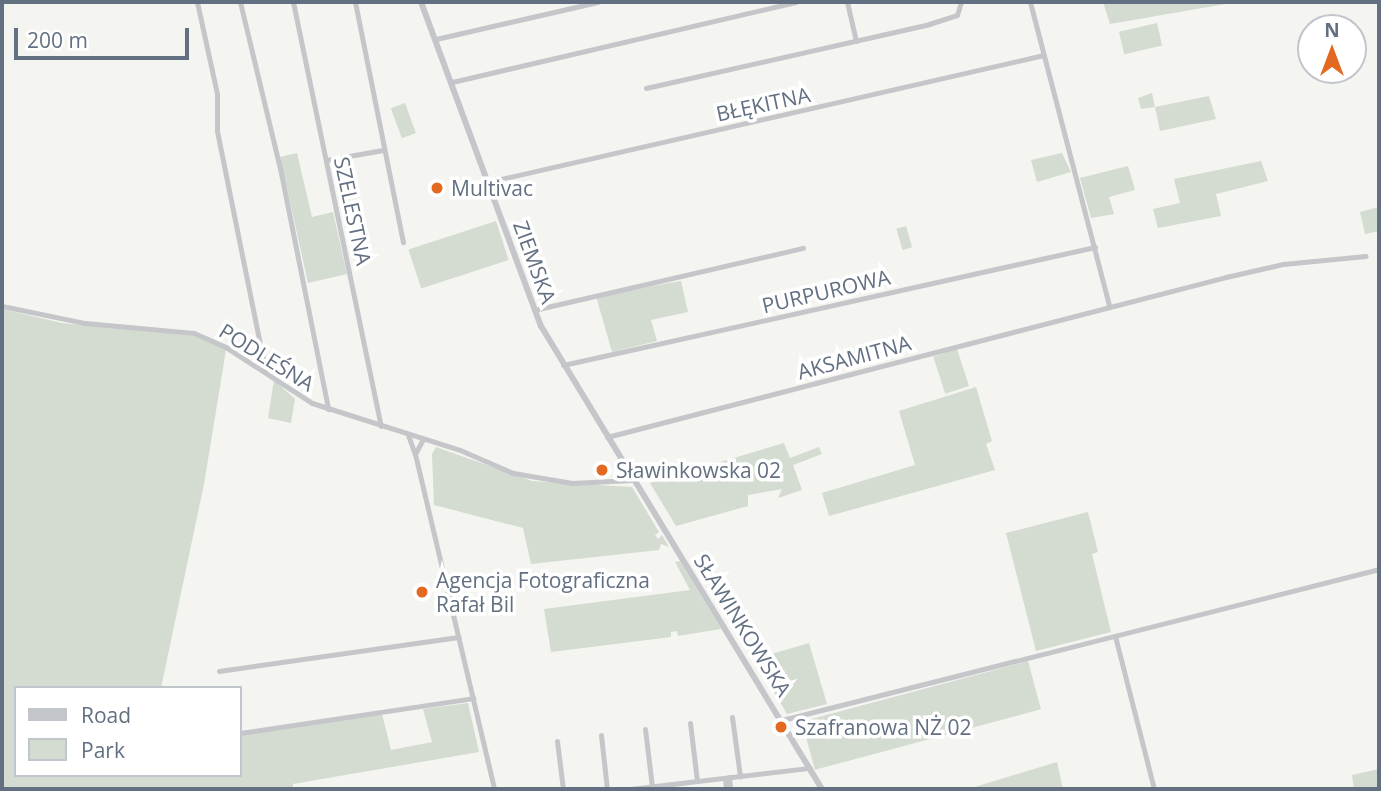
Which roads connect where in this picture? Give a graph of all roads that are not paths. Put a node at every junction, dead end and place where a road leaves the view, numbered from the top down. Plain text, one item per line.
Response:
1 (197, 2) edge
2 (240, 2) edge
3 (293, 2) edge
4 (355, 2) edge
5 (421, 2) edge
6 (598, 2) edge
7 (796, 2) edge
8 (847, 2) edge
9 (961, 2) edge
10 (1030, 2) edge
11 (436, 39) junction
12 (856, 41) junction
13 (1044, 55) junction
14 (452, 82) junction
15 (646, 88) dead end
16 (383, 150) junction
17 (326, 160) junction
18 (488, 183) junction
19 (403, 242) dead end
20 (1096, 247) junction
21 (803, 248) dead end
22 (1366, 256) dead end
23 (1109, 305) junction
24 (2, 306) edge
25 (534, 310) junction
26 (563, 365) junction
27 (265, 370) junction
28 (328, 409) junction
29 (381, 426) junction
30 (408, 435) junction
31 (607, 437) junction
32 (423, 439) junction
33 (415, 454) junction
34 (632, 480) junction
35 (1379, 569) edge
36 (1115, 636) junction
37 (459, 637) junction
38 (219, 671) dead end
39 (473, 698) junction
40 (732, 717) dead end
41 (782, 720) junction
42 (690, 723) dead end
43 (645, 729) dead end
44 (242, 733) edge
45 (601, 734) dead end
46 (557, 741) dead end
47 (810, 768) junction
48 (740, 776) junction
49 (727, 778) junction
50 (697, 781) junction
51 (652, 787) junction
52 (673, 787) edge
53 (494, 789) edge
54 (563, 789) edge
55 (607, 789) edge
56 (630, 789) edge
57 (728, 789) edge
58 (822, 789) edge
59 (1154, 789) edge

1 - 27 street
2 - 28 street
3 - 17 street, SZELESTNA
4 - 16 street
5 - 11 street, ZIEMSKA
6 - 11 street
7 - 14 street
8 - 12 street
9 - 12 street
10 - 13 street
11 - 14 street, ZIEMSKA
12 - 15 street
13 - 18 street, BŁĘKITNA
13 - 20 street
14 - 18 street, ZIEMSKA
16 - 17 street
16 - 19 street
17 - 29 street, SZELESTNA
18 - 25 street, ZIEMSKA
20 - 23 street
20 - 26 street, PURPUROWA
21 - 25 street
22 - 23 street, AKSAMITNA
23 - 31 street, AKSAMITNA
24 - 27 street, PODLEŚNA
25 - 26 street, ZIEMSKA
26 - 31 street, ZIEMSKA
27 - 28 street, PODLEŚNA
28 - 29 street, PODLEŚNA
29 - 30 street, PODLEŚNA
30 - 32 street, PODLEŚNA
30 - 33 street
31 - 34 street, ZIEMSKA
32 - 33 street
32 - 34 street, PODLEŚNA
33 - 37 street
34 - 41 street, SŁAWINKOWSKA
35 - 36 street
36 - 41 street
36 - 59 street
37 - 38 street
37 - 39 street
39 - 44 street
39 - 53 street
40 - 48 street
41 - 47 street, SŁAWINKOWSKA
42 - 50 street
43 - 51 street
45 - 55 street
46 - 54 street
47 - 48 street
47 - 58 street, SŁAWINKOWSKA
48 - 49 street
49 - 50 street
49 - 57 street
50 - 52 street
51 - 52 street
51 - 56 street

